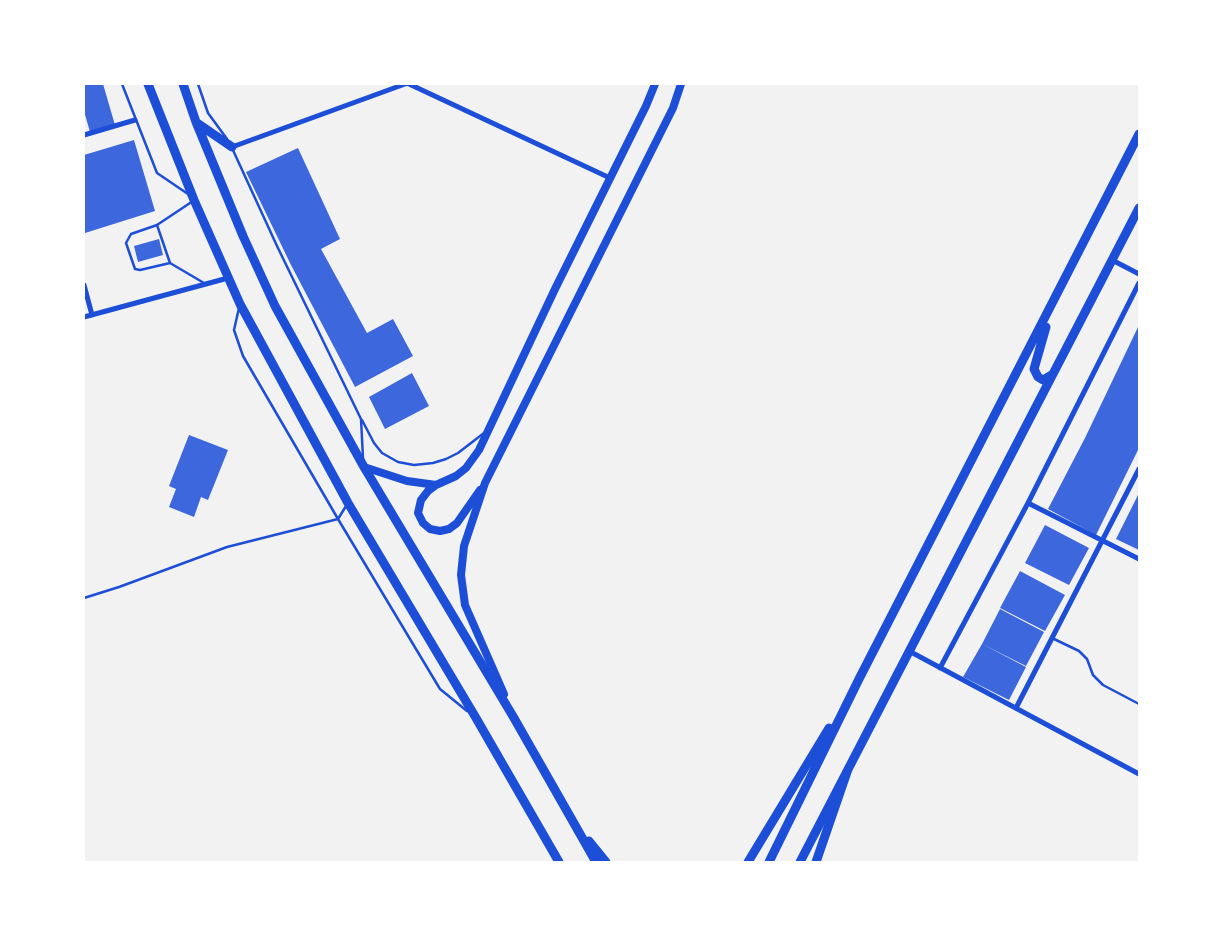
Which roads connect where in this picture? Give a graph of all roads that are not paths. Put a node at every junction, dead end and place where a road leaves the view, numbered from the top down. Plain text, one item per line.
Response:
1 (122, 84) edge
2 (148, 84) edge
3 (183, 84) edge
4 (198, 84) edge
5 (407, 84) edge
6 (655, 84) edge
7 (681, 84) edge
8 (135, 120) junction
9 (196, 122) junction
10 (1139, 134) edge
11 (84, 135) edge
12 (232, 147) junction
13 (610, 178) junction
14 (193, 199) junction
15 (1139, 208) edge
16 (157, 225) junction
17 (1112, 260) junction
18 (170, 263) junction
19 (1139, 274) edge
20 (228, 278) junction
21 (1139, 283) edge
22 (205, 284) junction
23 (84, 285) edge
24 (240, 304) junction
25 (1052, 306) junction
26 (92, 315) junction
27 (84, 317) edge
28 (1053, 374) junction
29 (361, 418) junction
30 (487, 431) junction
31 (364, 468) junction
32 (1139, 469) edge
33 (485, 483) junction
34 (436, 485) junction
35 (348, 503) junction
36 (1028, 503) junction
37 (338, 519) junction
38 (1102, 541) junction
39 (1139, 559) edge
40 (84, 598) edge
41 (1052, 638) junction
42 (909, 651) junction
43 (940, 668) junction
44 (859, 679) junction
45 (1139, 704) edge
46 (1016, 708) junction
47 (476, 718) junction
48 (514, 718) junction
49 (847, 772) junction
50 (1139, 774) edge
51 (575, 825) junction
52 (559, 862) edge
53 (596, 862) edge
54 (606, 862) edge
55 (748, 862) edge
56 (769, 862) edge
57 (800, 862) edge
58 (816, 862) edge

1 - 8 lane
2 - 14 main road
3 - 9 main road
4 - 12 lane
5 - 12 street
5 - 13 street
6 - 13 main road
7 - 33 main road
8 - 11 street
8 - 14 lane
9 - 12 main road
9 - 31 main road
10 - 25 main road
12 - 29 lane
13 - 30 main road
14 - 16 lane
14 - 20 main road
15 - 17 main road
16 - 18 lane
16 - 18 lane
17 - 19 street
17 - 28 main road
18 - 22 lane
20 - 22 street
20 - 24 main road
21 - 36 street
22 - 26 street
23 - 26 street
24 - 35 main road
24 - 37 lane
25 - 28 main road
25 - 44 main road
26 - 27 street
28 - 42 main road
29 - 30 lane
29 - 31 lane
30 - 34 main road
31 - 34 main road
31 - 48 main road
32 - 38 street
33 - 34 main road
33 - 48 main road
35 - 37 lane
35 - 47 main road
36 - 38 street
36 - 43 street
37 - 40 lane
37 - 47 lane
38 - 39 street
38 - 41 street
41 - 45 lane
41 - 46 street
42 - 43 street
42 - 49 main road
43 - 46 street
44 - 55 main road
44 - 56 main road
46 - 50 street
47 - 52 main road
48 - 51 main road
49 - 57 main road
49 - 58 main road
51 - 53 main road
51 - 54 main road

